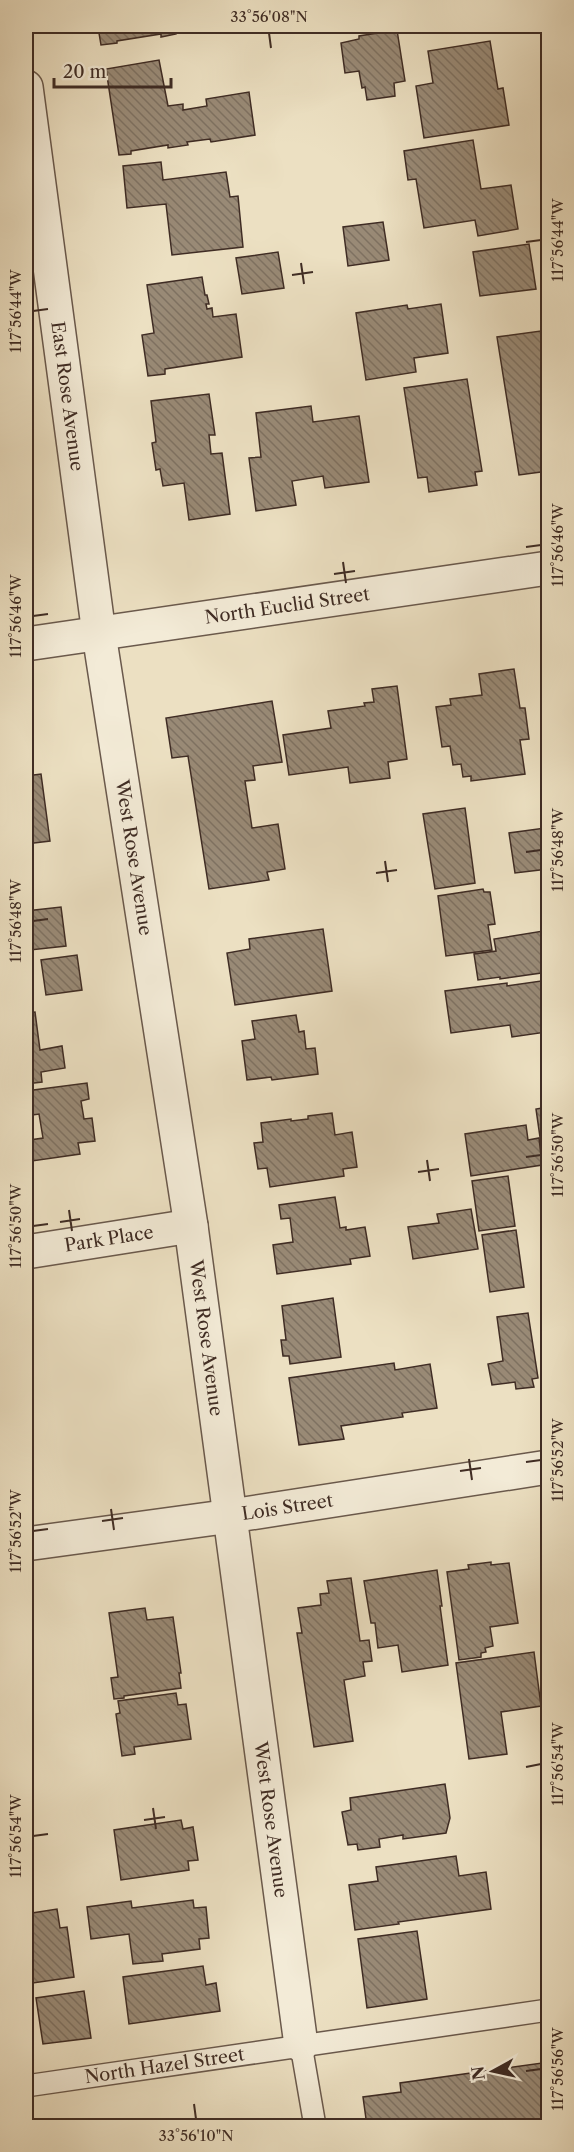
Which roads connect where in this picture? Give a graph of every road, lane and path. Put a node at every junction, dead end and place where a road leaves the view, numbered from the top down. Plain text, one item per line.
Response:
1 (26, 87) edge
2 (549, 568) edge
3 (99, 634) junction
4 (26, 645) edge
5 (191, 1226) junction
6 (26, 1252) edge
7 (549, 1467) edge
8 (231, 1516) junction
9 (26, 1544) edge
10 (549, 2010) edge
11 (301, 2045) junction
12 (26, 2086) edge
13 (315, 2127) edge

1 - 3 street, East Rose Avenue
2 - 3 street, North Euclid Street
3 - 4 street, North Euclid Street
3 - 5 street, West Rose Avenue
5 - 6 street, Park Place
5 - 8 street, West Rose Avenue
7 - 8 street, Lois Street
8 - 9 street, Lois Street
8 - 11 street, West Rose Avenue
10 - 11 lane, North Hazel Street
11 - 12 lane, North Hazel Street
11 - 13 lane

